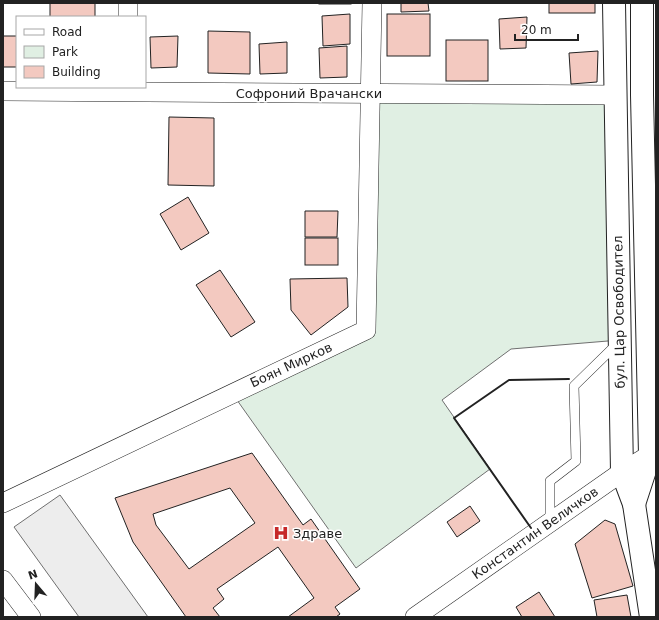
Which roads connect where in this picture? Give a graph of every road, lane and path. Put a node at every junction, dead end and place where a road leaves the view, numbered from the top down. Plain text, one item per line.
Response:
1 (128, 3) edge
2 (372, 3) edge
3 (614, 3) edge
4 (642, 3) edge
5 (128, 16) edge
6 (127, 90) edge
7 (3, 91) edge
8 (371, 93) junction
9 (615, 95) junction
10 (620, 340) junction
11 (652, 400) edge
12 (653, 453) edge
13 (622, 472) junction
14 (3, 503) edge
15 (634, 504) junction
16 (550, 524) junction
17 (3, 580) edge
18 (31, 617) edge
19 (416, 617) edge
20 (651, 617) edge

1 - 5 street
2 - 8 street
3 - 9 street, бул. Цар Освободител
4 - 11 street
6 - 7 street, Софроний Врачански
6 - 8 street, Софроний Врачански
8 - 9 street, Софроний Врачански
8 - 14 street, Боян Мирков
9 - 10 street, бул. Цар Освободител
10 - 13 street, бул. Цар Освободител
10 - 16 lane
11 - 12 street
12 - 13 street, Константин Величков
12 - 15 street
13 - 15 street, бул. Цар Освободител
13 - 16 street, Константин Величков
15 - 20 street, бул. Цар Освободител
16 - 19 street, Константин Величков
17 - 18 street

